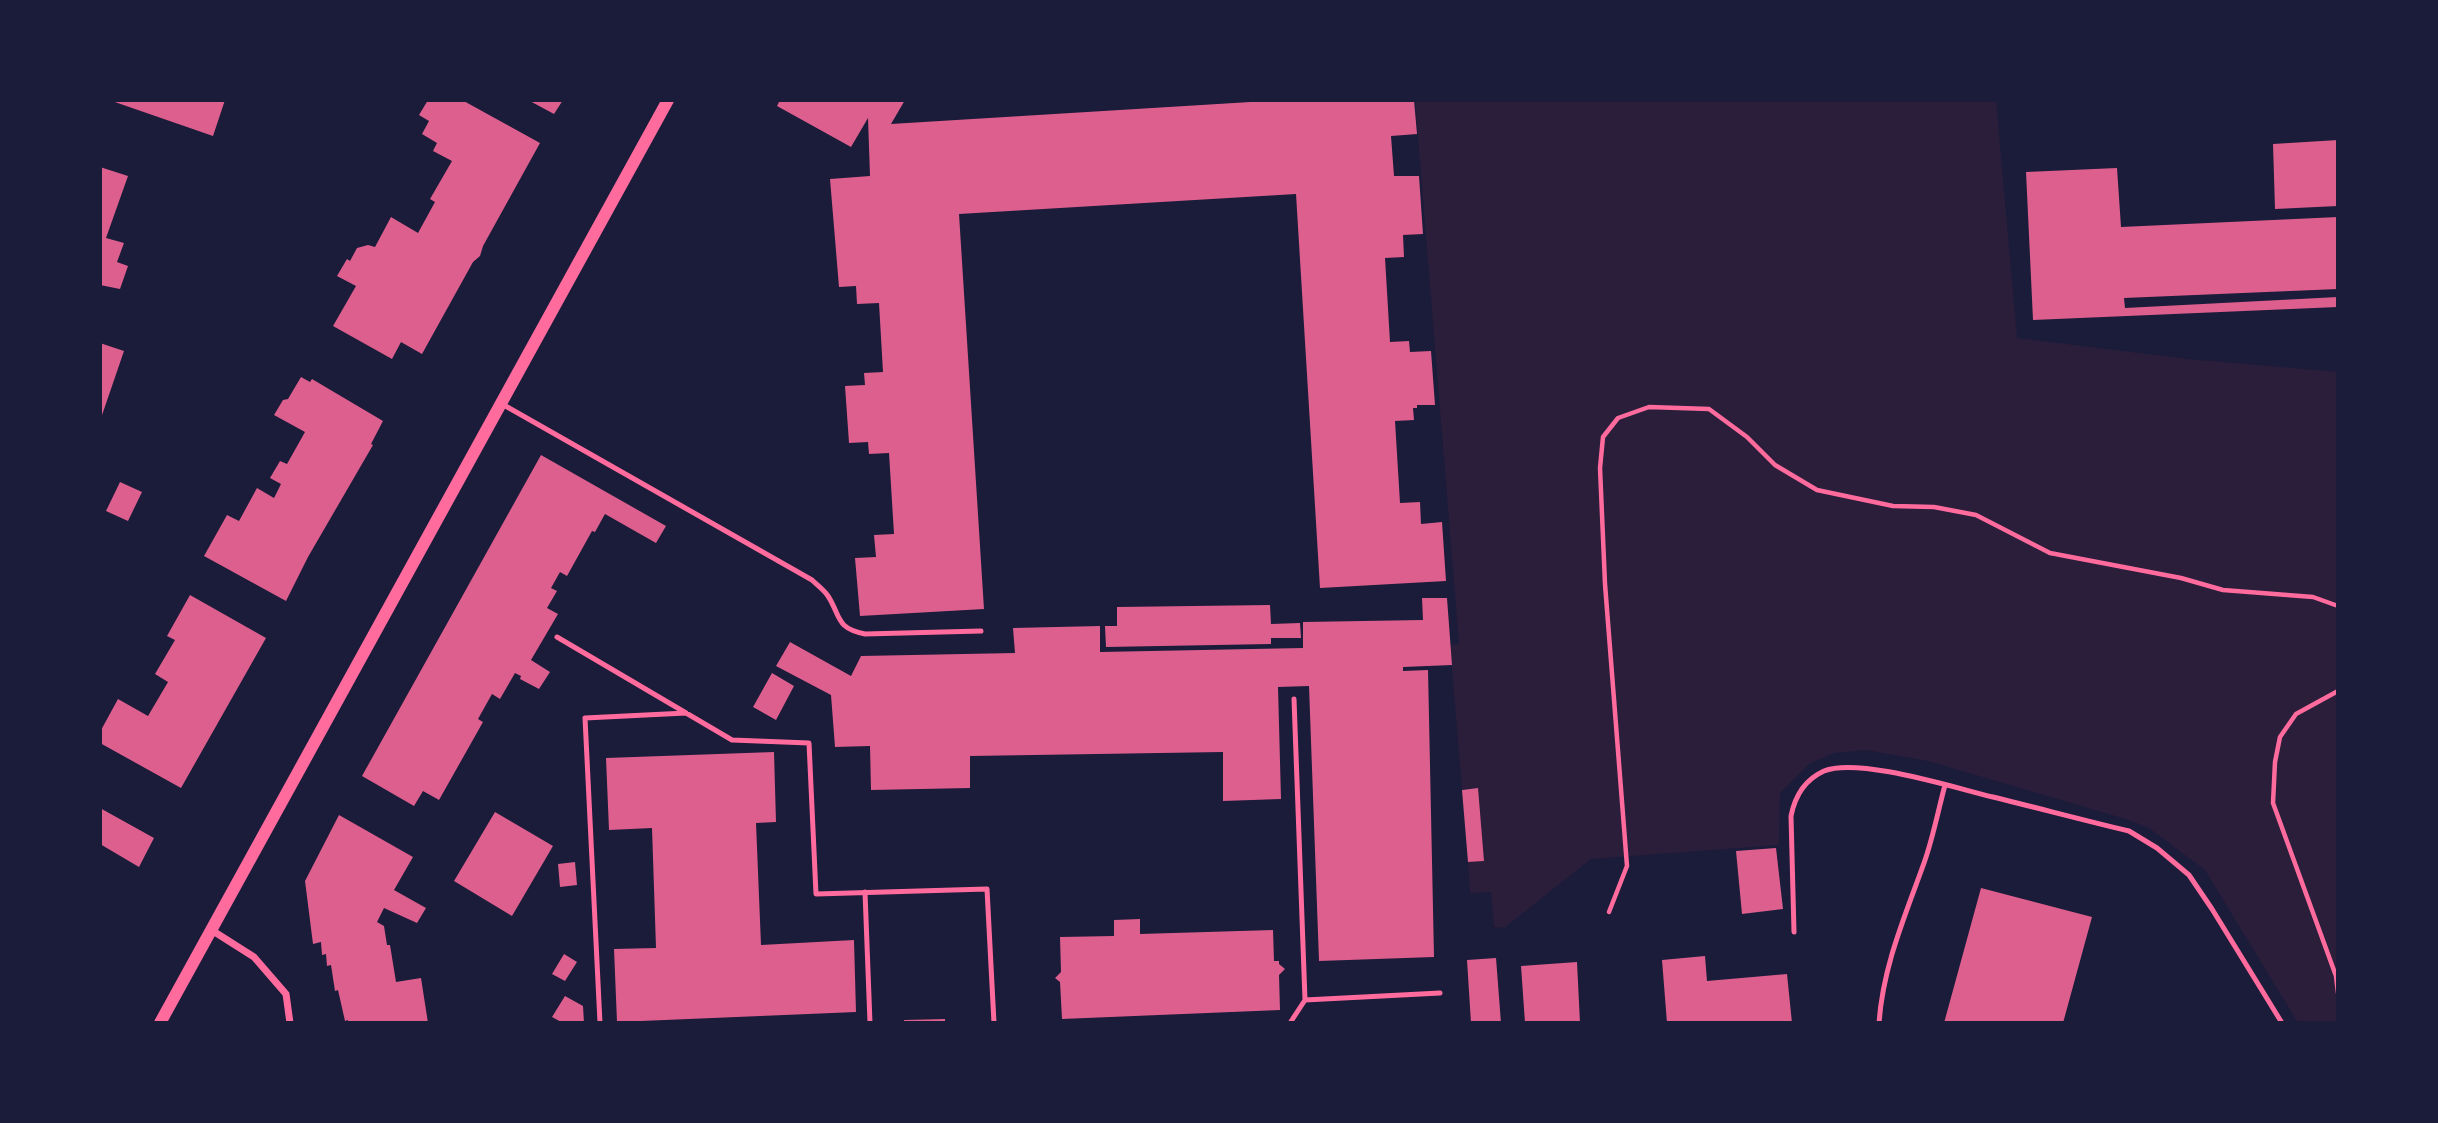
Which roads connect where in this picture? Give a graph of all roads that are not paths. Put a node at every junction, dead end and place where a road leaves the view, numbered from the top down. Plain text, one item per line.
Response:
1 (668, 100) edge
2 (502, 404) junction
3 (981, 631) dead end
4 (557, 638) dead end
5 (1294, 699) dead end
6 (686, 713) junction
7 (1945, 785) junction
8 (865, 892) junction
9 (213, 931) junction
10 (1794, 932) dead end
11 (1440, 993) dead end
12 (1305, 1000) junction
13 (160, 1023) edge
14 (290, 1023) edge
15 (600, 1023) edge
16 (870, 1023) edge
17 (994, 1023) edge
18 (1290, 1023) edge
19 (1879, 1023) edge
20 (2282, 1023) edge

1 - 2 street
2 - 3 lane
2 - 9 street
4 - 6 lane
5 - 12 lane
6 - 8 lane
6 - 15 lane
7 - 10 lane
7 - 19 lane
7 - 20 lane
8 - 16 lane
8 - 17 lane
9 - 13 street
9 - 14 street
11 - 12 lane
12 - 18 lane

